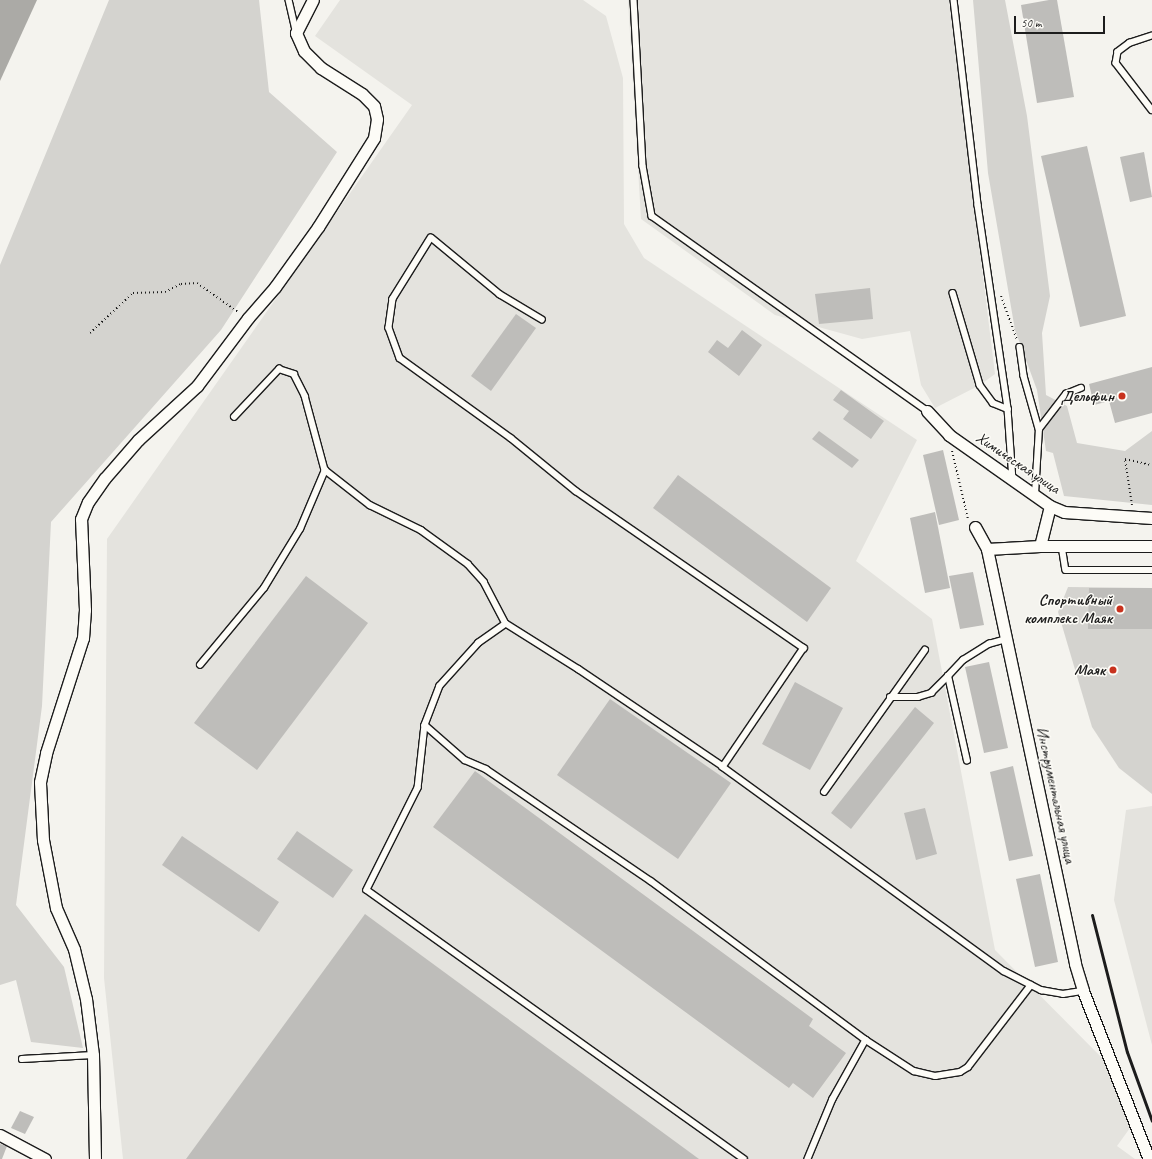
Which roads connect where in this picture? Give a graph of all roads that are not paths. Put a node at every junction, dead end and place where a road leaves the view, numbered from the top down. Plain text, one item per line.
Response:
1 (289, 0) edge
2 (313, 0) edge
3 (634, 0) edge
4 (954, 0) edge
5 (296, 33) junction
6 (1152, 36) edge
7 (1152, 110) edge
8 (953, 294) dead end
9 (542, 320) dead end
10 (1020, 347) road end
11 (1081, 388) dead end
12 (1008, 409) junction
13 (927, 411) joint
14 (234, 417) dead end
15 (1039, 429) junction
16 (326, 470) junction
17 (1013, 480) junction
18 (1035, 494) junction
19 (1050, 506) junction
20 (1152, 518) edge
21 (975, 527) road end
22 (1040, 546) junction
23 (1062, 546) junction
24 (1152, 546) edge
25 (987, 549) junction
26 (1152, 570) edge
27 (506, 624) junction
28 (1007, 639) junction
29 (925, 650) dead end
30 (200, 665) dead end
31 (948, 676) junction
32 (890, 697) junction
33 (425, 724) junction
34 (967, 761) dead end
35 (723, 767) junction
36 (824, 792) dead end
37 (1031, 985) junction
38 (1083, 991) junction
39 (866, 1040) junction
40 (93, 1055) junction
41 (22, 1060) dead end
42 (0, 1135) edge
43 (45, 1159) edge
44 (95, 1159) edge
45 (744, 1159) edge
46 (808, 1159) edge
47 (1149, 1159) edge

1 - 5 lane
2 - 5 street
3 - 13 lane
4 - 12 lane
5 - 40 street
6 - 7 lane
8 - 12 lane
9 - 35 lane
10 - 15 lane
11 - 15 lane
12 - 17 lane
13 - 17 street, Химическая улица
14 - 16 lane
15 - 18 lane
16 - 27 lane
16 - 30 lane
17 - 18 street, Химическая улица
18 - 19 street, Химическая улица
19 - 20 street, Химическая улица
19 - 22 street
21 - 25 street, Инструментальная улица
22 - 23 street
22 - 25 street
23 - 24 street
23 - 26 lane
25 - 28 street, Инструментальная улица
27 - 33 lane
27 - 35 lane
28 - 31 lane
28 - 38 street, Инструментальная улица
29 - 32 lane
31 - 32 lane
31 - 34 lane
32 - 36 lane
33 - 39 lane
33 - 45 lane
35 - 37 lane
37 - 38 lane
37 - 39 lane
38 - 47 street, Инструментальная улица
39 - 46 lane
40 - 41 lane
40 - 44 street
42 - 43 street

